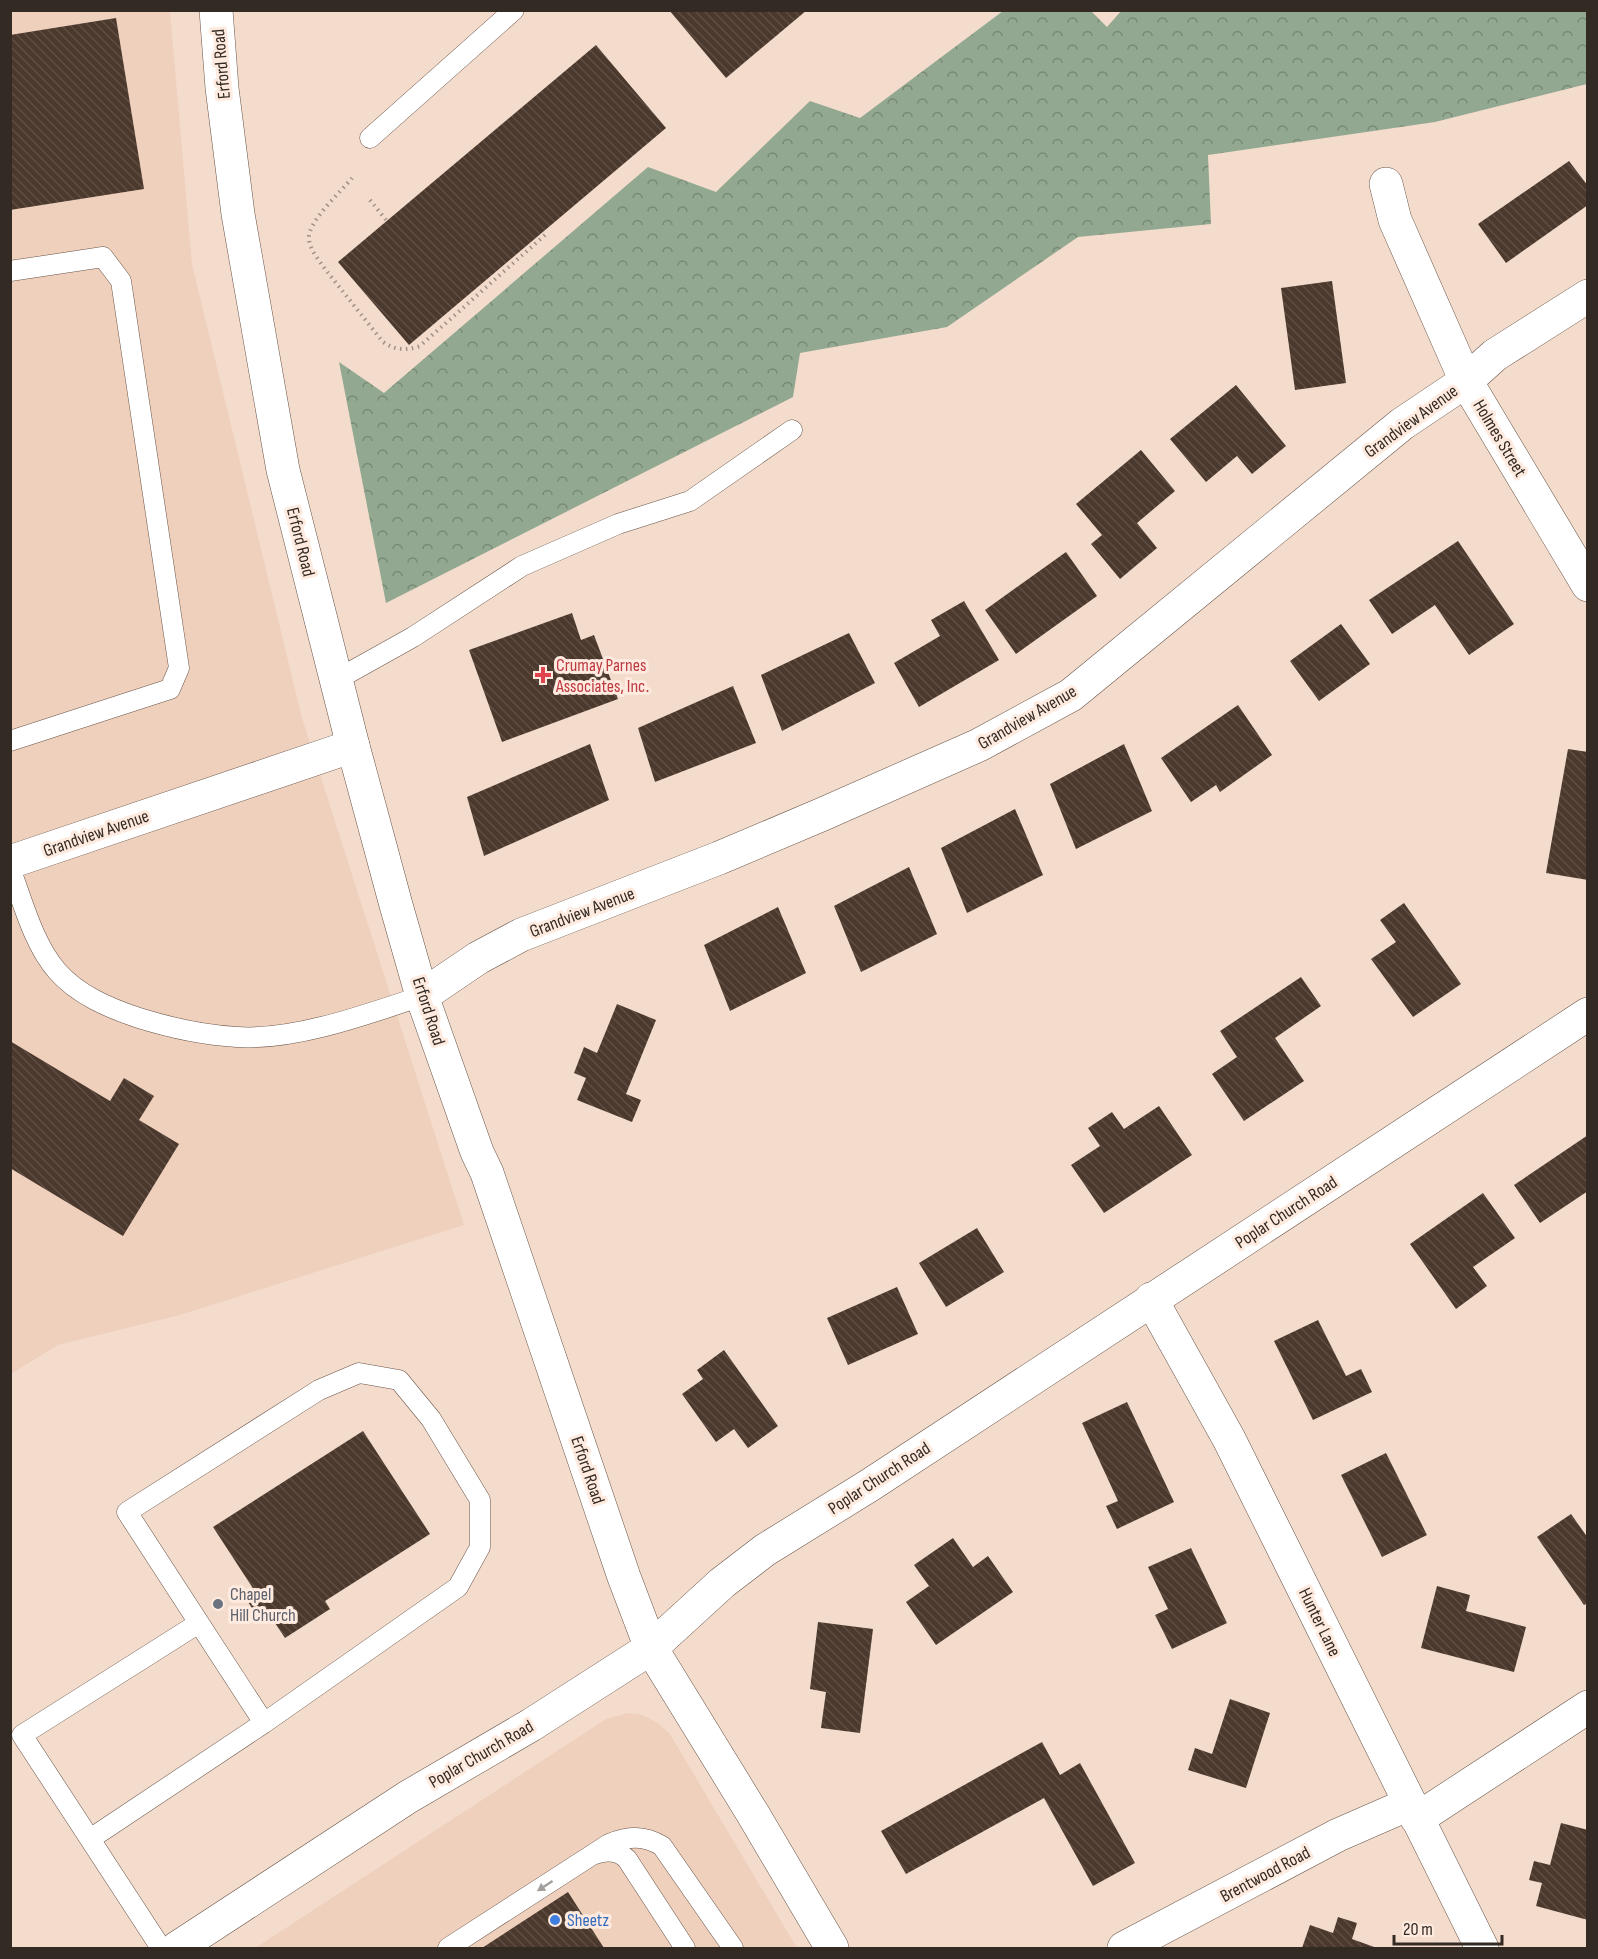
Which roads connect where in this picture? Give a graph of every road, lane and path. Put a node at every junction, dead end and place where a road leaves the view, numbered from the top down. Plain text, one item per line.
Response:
1 (216, 10) edge
2 (514, 10) edge
3 (370, 138) dead end
4 (352, 178) dead end
5 (1386, 184) dead end
6 (370, 200) dead end
7 (387, 220) dead end
8 (546, 234) dead end
9 (10, 272) edge
10 (1587, 296) edge
11 (1466, 381) junction
12 (792, 430) dead end
13 (1587, 585) edge
14 (336, 680) junction
15 (10, 741) edge
16 (353, 746) junction
17 (10, 861) edge
18 (10, 868) edge
19 (422, 996) junction
20 (1587, 1014) edge
21 (1151, 1299) junction
22 (199, 1623) junction
23 (651, 1648) junction
24 (1587, 1707) edge
25 (264, 1724) junction
26 (1413, 1812) junction
27 (90, 1839) junction
28 (594, 1854) junction
29 (161, 1948) edge
30 (177, 1948) edge
31 (448, 1948) edge
32 (685, 1948) edge
33 (734, 1948) edge
34 (832, 1948) edge
35 (1124, 1948) edge
36 (1482, 1948) edge

1 - 14 street, Erford Road
2 - 3 lane
4 - 8 path
5 - 11 street, Holmes Street
6 - 7 path
9 - 15 lane
10 - 11 street, Grandview Avenue
11 - 13 street, Holmes Street
11 - 19 street, Grandview Avenue
12 - 14 lane
14 - 16 street, Erford Road
16 - 17 street, Grandview Avenue
16 - 19 street, Erford Road
18 - 19 lane
19 - 23 street, Erford Road
20 - 21 street, Poplar Church Road
21 - 23 street, Poplar Church Road
21 - 26 street, Hunter Lane
22 - 25 lane
22 - 25 lane
22 - 27 lane
23 - 30 street, Poplar Church Road
23 - 34 street, Erford Road
24 - 26 street, Brentwood Road
25 - 27 lane
26 - 35 street, Brentwood Road
26 - 36 street, Hunter Lane
27 - 29 lane
28 -> 31 lane
28 - 32 lane
28 - 33 lane

